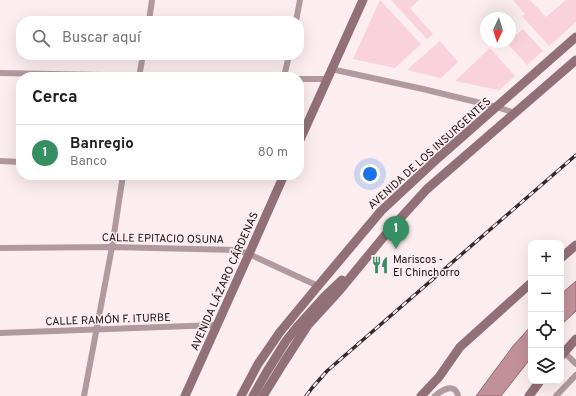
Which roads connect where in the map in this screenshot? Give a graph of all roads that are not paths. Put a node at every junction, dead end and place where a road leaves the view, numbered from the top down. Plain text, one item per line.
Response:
1 (152, 0) edge
2 (300, 0) edge
3 (363, 0) edge
4 (150, 16) edge
5 (297, 16) edge
6 (576, 38) edge
7 (142, 60) edge
8 (288, 60) edge
9 (576, 60) edge
10 (331, 69) junction
11 (140, 72) edge
12 (285, 72) edge
13 (0, 73) edge
14 (16, 73) edge
15 (304, 79) edge
16 (327, 79) junction
17 (497, 107) junction
18 (515, 113) junction
19 (304, 131) edge
20 (0, 161) edge
21 (16, 162) edge
22 (122, 180) edge
23 (282, 180) edge
24 (576, 245) edge
25 (112, 246) junction
26 (0, 248) edge
27 (249, 254) junction
28 (564, 255) edge
29 (367, 257) junction
30 (318, 286) junction
31 (528, 286) edge
32 (216, 325) junction
33 (97, 330) junction
34 (0, 333) edge
35 (576, 339) edge
36 (564, 352) edge
37 (564, 355) edge
38 (576, 364) edge
39 (576, 375) edge
40 (538, 384) edge
41 (84, 396) edge
42 (185, 396) edge
43 (241, 396) edge
44 (253, 396) edge
45 (263, 396) edge
46 (421, 396) edge
47 (435, 396) edge
48 (458, 396) edge
49 (529, 396) edge
50 (556, 396) edge

1 - 4 street
2 - 5 street
3 - 10 main road
6 - 17 main road, AVENIDA DE LOS INSURGENTES
7 - 11 street
8 - 12 street
9 - 18 main road
10 - 16 main road
10 - 17 street
13 - 14 street
15 - 16 street
16 - 19 main road
17 - 18 street
17 - 30 main road, AVENIDA DE LOS INSURGENTES
18 - 29 main road
20 - 21 street
22 - 25 street
23 - 27 main road, AVENIDA LÁZARO CÁRDENAS
24 - 28 main road
25 - 26 street, CALLE EPITACIO OSUNA
25 - 27 street, CALLE EPITACIO OSUNA
25 - 33 street
27 - 30 street, CALLE EPITACIO OSUNA
27 - 32 main road, AVENIDA LÁZARO CÁRDENAS
29 - 44 main road
29 - 45 main road
30 - 43 main road, AVENIDA DE LOS INSURGENTES
31 - 46 main road
32 - 33 street, CALLE RAMÓN F. ITURBE
32 - 42 main road, AVENIDA LÁZARO CÁRDENAS
33 - 34 street, CALLE RAMÓN F. ITURBE
33 - 41 street
35 - 36 main road
37 - 38 street
39 - 50 street
40 - 49 main road
47 - 48 street

